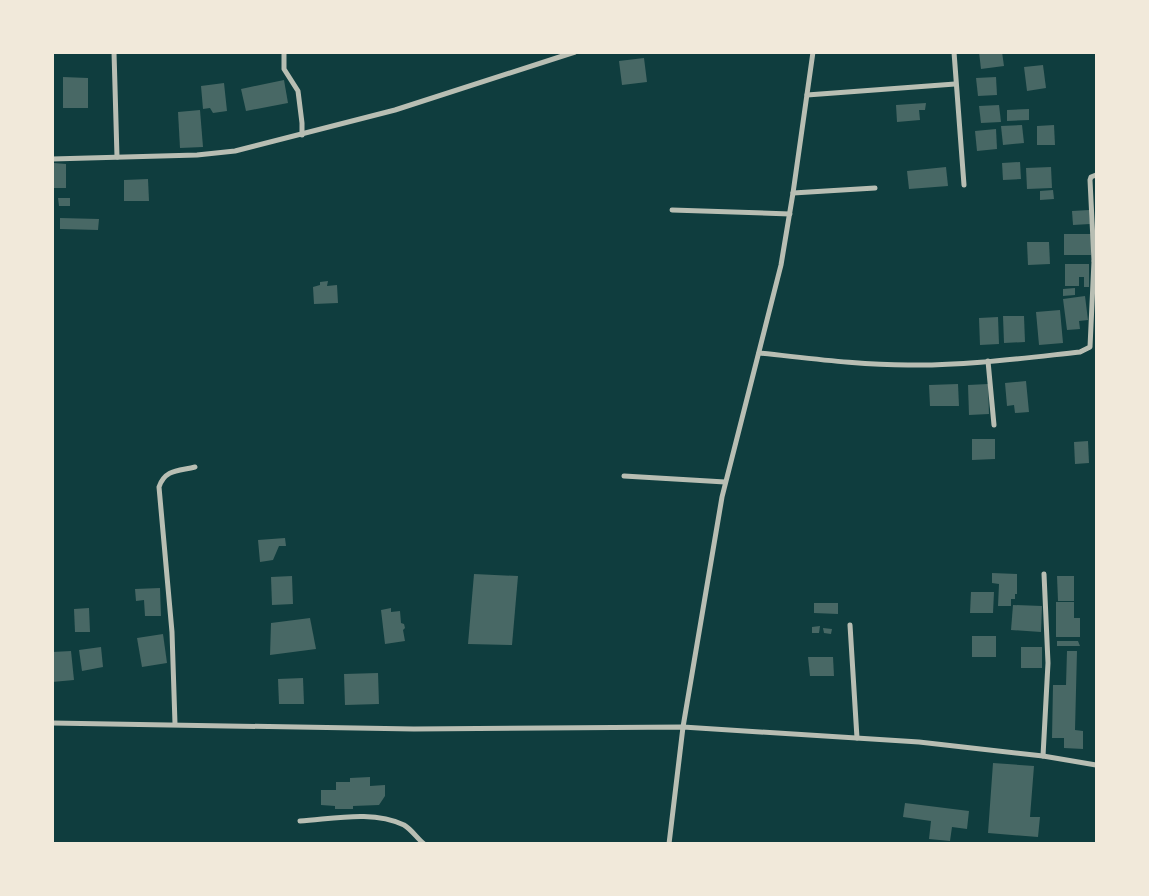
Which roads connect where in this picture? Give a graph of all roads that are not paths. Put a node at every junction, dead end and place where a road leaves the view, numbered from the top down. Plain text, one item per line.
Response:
1 (114, 52) edge
2 (284, 52) edge
3 (575, 52) edge
4 (813, 52) edge
5 (954, 52) edge
6 (955, 84) junction
7 (807, 95) junction
8 (302, 135) junction
9 (117, 157) junction
10 (52, 159) edge
11 (1096, 175) edge
12 (964, 185) dead end
13 (875, 188) dead end
14 (793, 193) junction
15 (672, 210) dead end
16 (790, 214) junction
17 (1095, 261) edge
18 (1095, 273) edge
19 (759, 353) junction
20 (988, 361) junction
21 (994, 425) dead end
22 (195, 467) dead end
23 (624, 476) dead end
24 (725, 482) junction
25 (1044, 574) dead end
26 (850, 625) dead end
27 (52, 723) edge
28 (175, 724) junction
29 (684, 727) junction
30 (857, 738) junction
31 (1043, 756) junction
32 (1096, 765) edge
33 (300, 821) dead end
34 (424, 844) edge
35 (669, 844) edge

1 - 9 street
2 - 8 street
3 - 8 street
4 - 7 street
5 - 6 street
6 - 7 street
6 - 12 street
7 - 14 street
8 - 9 street
9 - 10 street
11 - 17 street
13 - 14 street
14 - 16 street
15 - 16 street
16 - 19 street
17 - 18 street
18 - 20 street
19 - 20 street
19 - 24 street
20 - 21 street
22 - 28 street
23 - 24 street
24 - 29 street
25 - 31 street
26 - 30 street
27 - 28 street
28 - 29 street
29 - 30 street
29 - 35 street
30 - 31 street
31 - 32 street
33 - 34 street

